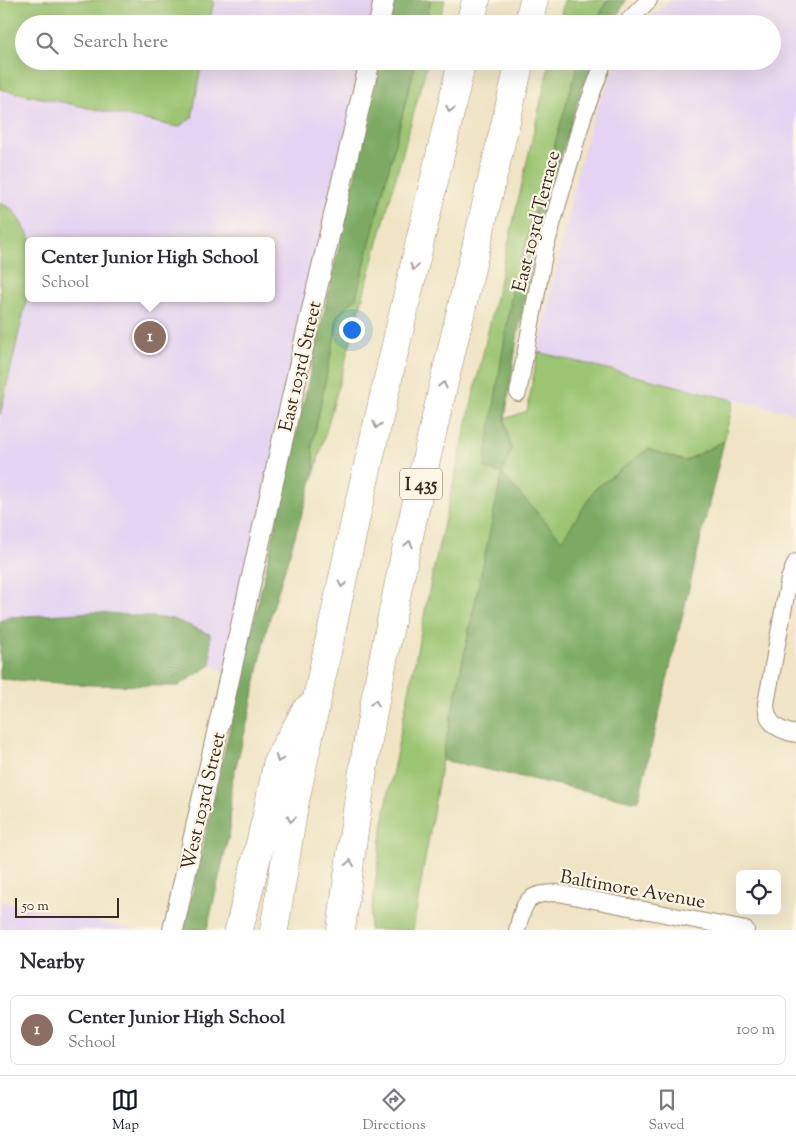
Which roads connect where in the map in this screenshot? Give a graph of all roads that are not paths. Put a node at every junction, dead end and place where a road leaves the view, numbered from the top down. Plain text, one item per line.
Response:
1 (384, 0) edge
2 (476, 0) edge
3 (534, 0) edge
4 (649, 0) edge
5 (381, 15) edge
6 (472, 15) edge
7 (530, 15) edge
8 (634, 15) edge
9 (368, 70) edge
10 (460, 70) edge
11 (518, 70) edge
12 (601, 70) edge
13 (518, 393) dead end
14 (796, 562) edge
15 (231, 672) joint
16 (320, 686) junction
17 (796, 734) edge
18 (347, 924) edge
19 (172, 930) edge
20 (239, 930) edge
21 (274, 930) edge
22 (517, 930) edge
23 (746, 930) edge

1 - 5 street
2 - 6 highway
3 - 7 highway
4 - 8 street
9 - 15 street, East 103rd Street
10 -> 16 highway
18 -> 11 highway, I 435
12 - 13 street, East 103rd Terrace
14 - 17 street
15 - 19 street, West 103rd Street
16 -> 20 highway
16 -> 21 highway
22 - 23 street, Baltimore Avenue

